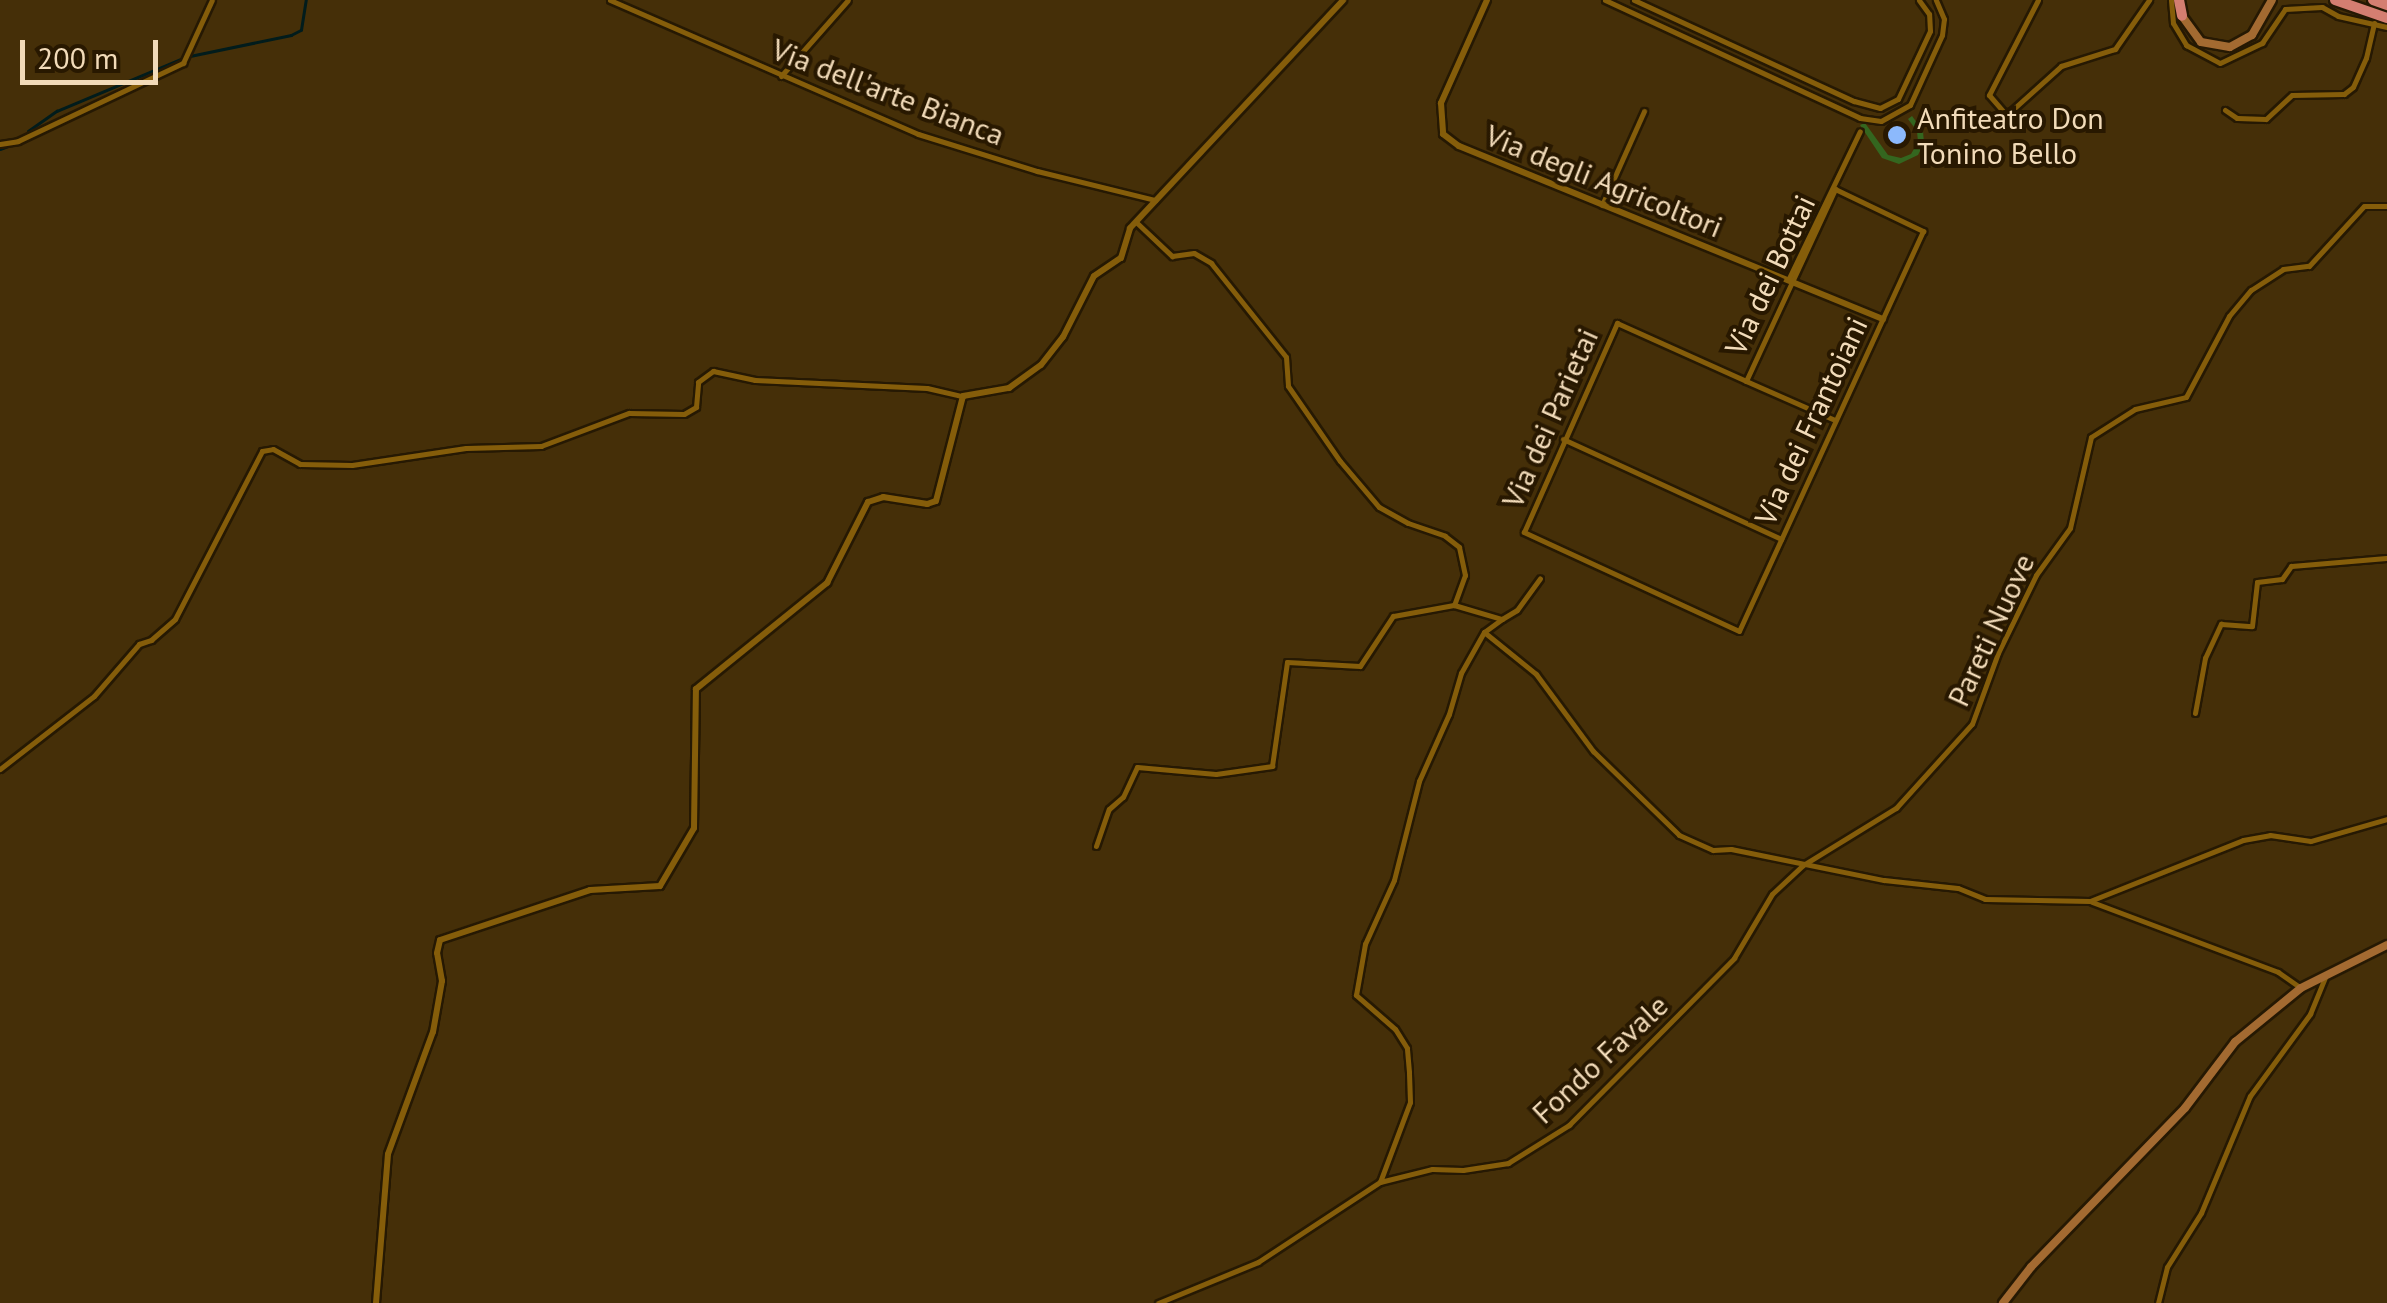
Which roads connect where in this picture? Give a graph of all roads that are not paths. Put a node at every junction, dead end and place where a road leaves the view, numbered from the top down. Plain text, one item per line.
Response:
1 (212, 0) edge
2 (610, 0) edge
3 (848, 0) edge
4 (1343, 0) edge
5 (1487, 0) edge
6 (1605, 0) edge
7 (1634, 0) edge
8 (1919, 0) edge
9 (1936, 0) edge
10 (2038, 0) edge
11 (2149, 0) edge
12 (2171, 0) edge
13 (2181, 0) edge
14 (2272, 0) edge
15 (2335, 0) edge
16 (2353, 0) edge
17 (2373, 0) edge
18 (2387, 7) edge
19 (2182, 16) joint
20 (2374, 23) junction
21 (2387, 27) edge
22 (781, 76) junction
23 (2225, 110) dead end
24 (1644, 111) dead end
25 (1860, 131) dead end
26 (0, 144) edge
27 (1835, 189) junction
28 (1158, 200) junction
29 (1602, 205) junction
30 (2387, 206) edge
31 (1136, 222) junction
32 (1791, 282) junction
33 (1883, 319) junction
34 (1746, 380) junction
35 (963, 396) junction
36 (1834, 420) junction
37 (1563, 439) junction
38 (1780, 539) junction
39 (2387, 558) edge
40 (1540, 578) dead end
41 (1454, 605) junction
42 (1502, 619) junction
43 (1739, 631) joint
44 (1484, 632) junction
45 (2195, 714) dead end
46 (0, 769) edge
47 (2387, 819) edge
48 (1096, 846) dead end
49 (1803, 865) junction
50 (2090, 901) junction
51 (2387, 945) edge
52 (2326, 975) junction
53 (2301, 988) junction
54 (1380, 1182) junction
55 (376, 1303) edge
56 (1158, 1303) edge
57 (2003, 1303) edge
58 (2158, 1303) edge

1 - 26 street
2 - 22 street, Via dell'arte Bianca
3 - 22 street
4 - 28 street
5 - 29 street, Via degli Agricoltori
6 - 9 street
7 - 8 street
10 - 11 street
12 - 20 street
13 - 19 highway
14 - 19 main road
15 - 18 highway
16 - 18 highway
17 - 18 highway
20 - 21 street
20 - 23 street
22 - 28 street, Via dell'arte Bianca
24 - 29 street
25 - 27 street, Via dei Bottai
27 - 32 street, Via dei Bottai
27 - 33 street, Via dei Frantoiani
28 - 31 street
29 - 32 street, Via degli Agricoltori
30 - 49 street, Pareti Nuove
31 - 35 street
31 - 41 street
32 - 33 street, Via degli Agricoltori
32 - 34 street, Via dei Bottai
33 - 36 street, Via dei Frantoiani
34 - 36 street
34 - 37 street, Via dei Parietai
35 - 46 street
35 - 55 street
36 - 38 street, Via dei Frantoiani
37 - 38 street
37 - 43 street, Via dei Parietai
38 - 43 street, Via dei Frantoiani
39 - 45 street
40 - 42 street
41 - 42 street
41 - 48 street
42 - 44 street
44 - 49 street
44 - 54 street
47 - 50 street
49 - 50 street
49 - 54 street, Fondo Favale
50 - 53 street
51 - 52 main road
52 - 53 main road
52 - 58 street
53 - 57 main road
54 - 56 street, Fondo Favale

